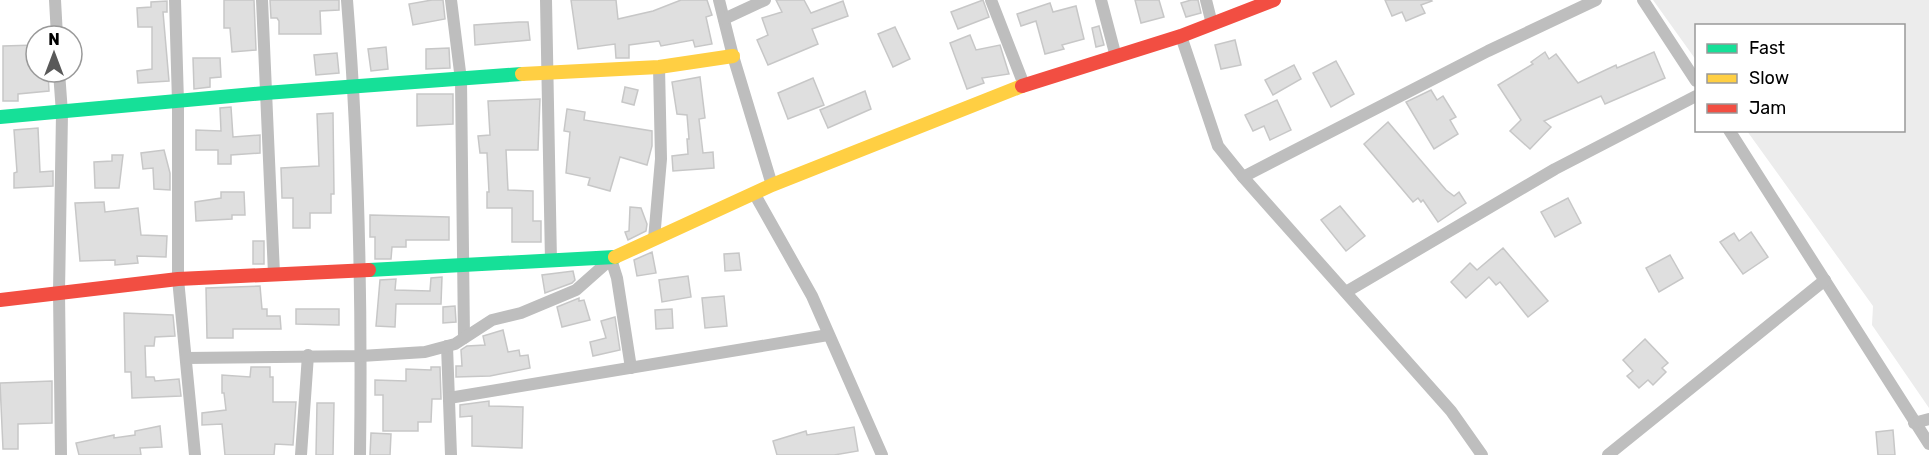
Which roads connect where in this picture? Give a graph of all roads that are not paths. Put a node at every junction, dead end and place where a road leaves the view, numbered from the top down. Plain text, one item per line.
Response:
1 (55, 0) edge
2 (175, 0) edge
3 (262, 0) edge
4 (347, 0) edge
5 (451, 0) edge
6 (546, 0) edge
7 (719, 0) edge
8 (765, 0) edge
9 (992, 0) edge
10 (1101, 0) edge
11 (1206, 0) edge
12 (1274, 0) edge
13 (1596, 0) edge
14 (1643, 0) edge
15 (724, 19) junction
16 (56, 24) edge
17 (1212, 24) junction
18 (1181, 36) junction
19 (733, 56) junction
20 (1116, 57) junction
21 (659, 67) junction
22 (548, 72) junction
23 (1695, 79) edge
24 (461, 80) junction
25 (60, 84) edge
26 (1024, 85) junction
27 (354, 87) junction
28 (265, 93) junction
29 (1695, 97) edge
30 (178, 102) junction
31 (62, 112) junction
32 (0, 117) edge
33 (1730, 132) edge
34 (1243, 177) junction
35 (772, 185) junction
36 (754, 193) junction
37 (654, 239) junction
38 (611, 259) junction
39 (551, 261) junction
40 (462, 265) junction
41 (358, 270) junction
42 (274, 274) junction
43 (178, 279) junction
44 (1825, 280) junction
45 (59, 292) junction
46 (1346, 292) junction
47 (0, 300) edge
48 (828, 335) junction
49 (464, 339) junction
50 (447, 346) junction
51 (308, 355) junction
52 (361, 357) junction
53 (186, 358) junction
54 (631, 368) junction
55 (450, 398) junction
56 (1929, 419) edge
57 (1914, 423) junction
58 (1929, 444) edge
59 (61, 455) edge
60 (195, 455) edge
61 (301, 455) edge
62 (360, 455) edge
63 (451, 455) edge
64 (882, 455) edge
65 (1482, 455) edge
66 (1608, 455) edge

1 - 16 street
2 - 30 street
3 - 28 street
4 - 27 street
5 - 24 street
6 - 22 street
7 - 15 street
8 - 15 street
9 - 26 street
10 - 20 street
11 - 17 street
12 - 17 street
13 - 34 street
14 - 23 street
15 - 19 street
17 - 18 street
18 - 20 street
18 - 34 street
19 - 21 street
19 - 35 street
20 - 26 street
21 - 22 street
21 - 37 street
22 - 24 street
22 - 39 street
24 - 27 street
24 - 40 street
25 - 31 street
26 - 35 street
27 - 28 street
27 - 41 street
28 - 30 street
28 - 42 street
29 - 46 street
30 - 31 street
30 - 43 street
31 - 32 street
31 - 45 street
33 - 44 street
34 - 46 street
35 - 36 street
36 - 37 street
36 - 48 street
37 - 38 street
38 - 39 street
38 - 49 street
38 - 54 street
39 - 40 street
40 - 41 street
40 - 49 street
41 - 42 street
41 - 52 street
42 - 43 street
43 - 45 street
43 - 53 street
44 - 57 street
44 - 66 street
45 - 47 street
45 - 59 street
46 - 65 street
48 - 54 street
48 - 64 street
49 - 50 street
50 - 52 street
50 - 55 street
51 - 52 street
51 - 53 street
51 - 61 street
52 - 62 street
53 - 60 street
54 - 55 street
55 - 63 street
56 - 57 street
57 - 58 street

